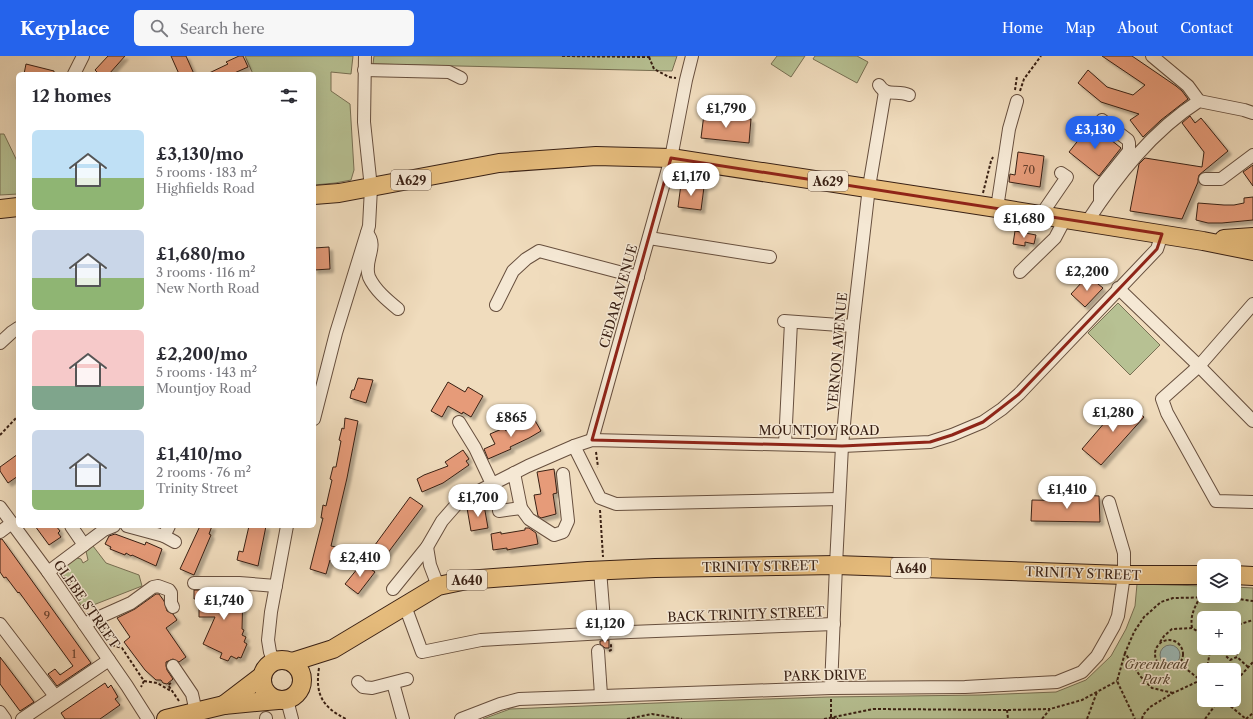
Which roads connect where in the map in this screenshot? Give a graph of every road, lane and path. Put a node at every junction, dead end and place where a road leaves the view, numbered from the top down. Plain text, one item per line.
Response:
1 (83, 56) edge
2 (364, 56) edge
3 (562, 56) edge
4 (692, 56) edge
5 (1152, 56) edge
6 (649, 57) edge
7 (364, 70) junction
8 (75, 72) edge
9 (1017, 76) dead end
10 (461, 78) dead end
11 (686, 80) junction
12 (909, 95) dead end
13 (1017, 101) joint
14 (1199, 101) junction
15 (1250, 109) edge
16 (1102, 120) dead end
17 (1253, 156) edge
18 (671, 158) junction
19 (1062, 173) dead end
20 (1205, 179) dead end
21 (869, 187) junction
22 (371, 188) junction
23 (316, 195) edge
24 (1100, 202) junction
25 (16, 207) edge
26 (997, 208) junction
27 (0, 209) edge
28 (1041, 215) junction
29 (1066, 219) junction
30 (1087, 222) junction
31 (367, 233) junction
32 (1162, 234) junction
33 (1253, 237) edge
34 (650, 238) junction
35 (1203, 241) junction
36 (1253, 251) edge
37 (770, 257) dead end
38 (1020, 272) dead end
39 (638, 277) junction
40 (1118, 288) junction
41 (1253, 304) edge
42 (496, 305) dead end
43 (398, 309) dead end
44 (852, 326) junction
45 (16, 329) edge
46 (0, 343) edge
47 (1199, 366) junction
48 (316, 411) edge
49 (16, 418) edge
50 (1252, 420) edge
51 (459, 422) dead end
52 (0, 435) edge
53 (592, 440) junction
54 (785, 444) junction
55 (574, 446) junction
56 (842, 446) junction
57 (514, 473) junction
58 (563, 474) dead end
59 (492, 484) junction
60 (600, 498) junction
61 (839, 499) junction
62 (1109, 502) dead end
63 (1253, 502) edge
64 (0, 507) edge
65 (521, 508) junction
66 (499, 511) dead end
67 (12, 523) junction
68 (72, 528) edge
69 (109, 528) edge
70 (143, 528) edge
71 (287, 528) edge
72 (166, 531) edge
73 (0, 532) edge
74 (176, 542) dead end
75 (84, 545) junction
76 (427, 546) junction
77 (836, 565) junction
78 (602, 570) junction
79 (48, 572) junction
80 (1124, 575) junction
81 (1197, 575) edge
82 (1241, 575) edge
83 (1253, 576) edge
84 (194, 583) dead end
85 (276, 586) junction
86 (438, 586) junction
87 (393, 589) dead end
88 (1197, 598) edge
89 (1241, 599) edge
90 (1253, 601) edge
91 (1197, 603) edge
92 (405, 606) junction
93 (173, 607) dead end
94 (1253, 620) edge
95 (0, 624) edge
96 (84, 624) junction
97 (834, 624) junction
98 (1241, 624) edge
99 (1192, 628) junction
100 (1197, 631) edge
101 (605, 633) junction
102 (97, 643) junction
103 (1158, 646) junction
104 (333, 648) junction
105 (598, 651) dead end
106 (1126, 653) junction
107 (1225, 655) edge
108 (1237, 657) joint
109 (109, 660) junction
110 (274, 661) junction
111 (292, 662) junction
112 (1253, 662) edge
113 (319, 663) junction
114 (1180, 664) junction
115 (174, 666) dead end
116 (1248, 667) junction
117 (1241, 675) edge
118 (262, 676) junction
119 (180, 677) junction
120 (1197, 677) edge
121 (407, 679) dead end
122 (144, 681) junction
123 (303, 681) junction
124 (1117, 681) junction
125 (358, 682) dead end
126 (1197, 682) edge
127 (393, 683) junction
128 (831, 688) junction
129 (172, 692) junction
130 (1096, 692) junction
131 (1173, 693) junction
132 (601, 695) junction
133 (55, 696) junction
134 (134, 696) junction
135 (282, 700) junction
136 (224, 704) junction
137 (1214, 707) edge
138 (1231, 707) edge
139 (1050, 709) junction
140 (1007, 710) junction
141 (0, 712) edge
142 (1253, 713) edge
143 (190, 715) edge
144 (831, 718) edge
145 (5, 719) edge
146 (22, 719) edge
147 (148, 719) edge
148 (166, 719) edge
149 (292, 719) edge
150 (346, 719) edge
151 (403, 719) edge
152 (462, 719) edge
153 (627, 719) edge
154 (682, 719) edge
155 (824, 719) edge
156 (838, 719) edge
157 (1008, 719) edge
158 (1042, 719) edge
159 (1087, 719) edge
160 (1135, 719) edge
161 (1142, 719) edge
162 (1205, 719) edge
163 (1246, 719) edge

1 - 8 street
2 - 7 street
3 - 6 path
4 - 11 street, CEDAR AVENUE
5 - 14 street
6 - 11 path
7 - 10 street
7 - 22 street
9 - 13 path
11 - 18 street, CEDAR AVENUE
12 - 21 street, VERNON AVENUE
13 - 26 street
14 - 15 street
14 - 24 street
16 - 24 street
17 - 20 street
18 - 21 highway, A629
18 - 22 highway, A629
18 - 34 street, CEDAR AVENUE
19 - 28 street
21 - 26 highway, A629
21 - 44 street, VERNON AVENUE
22 - 23 highway, A629
22 - 31 street
24 - 30 street
25 - 27 highway
26 - 28 highway, A629
28 - 29 highway, A629
29 - 30 highway, A629
29 - 38 street
30 - 32 highway, A629
31 - 43 street
31 - 48 street
32 - 35 highway, A629
32 - 40 street, MOUNTJOY ROAD
33 - 35 highway, A629
34 - 37 street
34 - 39 street, CEDAR AVENUE
35 - 36 highway, A629
39 - 42 street
39 - 53 street, CEDAR AVENUE
40 - 47 street
40 - 56 street, MOUNTJOY ROAD
41 - 47 street
44 - 54 street
44 - 56 street, VERNON AVENUE
45 - 46 street
47 - 50 street
47 - 63 street
49 - 52 path
51 - 59 street
53 - 54 street, MOUNTJOY ROAD
53 - 55 street, MOUNTJOY ROAD
54 - 56 street, MOUNTJOY ROAD
55 - 57 street, MOUNTJOY ROAD
55 - 60 street
56 - 61 street, VERNON AVENUE
57 - 59 street, MOUNTJOY ROAD
57 - 65 street
58 - 65 street
59 - 76 street, MOUNTJOY ROAD
60 - 61 street
60 - 78 path
61 - 77 street, VERNON AVENUE
62 - 80 street, PARK DRIVE
64 - 67 street, GLEBE STREET
65 - 66 street
67 - 73 street
67 - 79 street, GLEBE STREET
68 - 75 street
69 - 75 street
70 - 72 street
71 - 85 street
72 - 74 street
75 - 79 street
76 - 86 street
76 - 87 street, MOUNTJOY ROAD
77 - 78 highway, TRINITY STREET / A640
77 - 80 highway, TRINITY STREET / A640
77 - 97 street, VERNON AVENUE
78 - 86 highway, TRINITY STREET / A640
78 - 101 street
79 - 96 street, GLEBE STREET
80 - 81 highway, TRINITY STREET / A640
80 - 128 street, PARK DRIVE
82 - 83 highway
84 - 85 street
85 - 110 street
86 - 92 highway, TRINITY STREET / A640
88 - 106 path
89 - 90 path
91 - 99 path
92 - 101 street, BACK TRINITY STREET
92 - 104 highway, TRINITY STREET / A640
93 - 96 street
94 - 98 path
95 - 133 street
96 - 102 street, GLEBE STREET
97 - 101 street, BACK TRINITY STREET
97 - 128 street, VERNON AVENUE
99 - 100 path
99 - 103 path
102 - 109 street, GLEBE STREET
102 - 122 path
103 - 114 path
103 - 114 path
104 - 111 highway, TRINITY STREET / A640
104 - 113 highway, TRINITY STREET / A640
105 - 132 street
106 - 124 path
106 - 131 path
107 - 108 path
108 - 116 path
109 - 133 street
109 - 134 street, GLEBE STREET
110 - 111 highway, A640
110 - 118 highway
111 - 123 highway
112 - 116 path
113 - 123 highway, TRINITY STREET / A640
113 - 150 path
114 - 120 path
115 - 119 street
116 - 117 path
118 - 135 highway
118 - 136 highway
119 - 129 path
119 - 143 street
121 - 127 street
122 - 129 path
122 - 134 path
123 - 135 highway, A640
124 - 130 path
124 - 160 path
125 - 127 street
126 - 131 path
127 - 151 street
128 - 132 street, PARK DRIVE
128 - 144 path
129 - 143 path
130 - 139 path
130 - 159 path
131 - 161 path
132 - 152 street, PARK DRIVE
133 - 146 street
134 - 147 street, GLEBE STREET
135 - 136 highway
135 - 149 street
136 - 143 highway
137 - 162 path
138 - 163 path
139 - 140 path
139 - 158 path
140 - 144 path
140 - 157 path
141 - 145 street
142 - 163 path
143 - 148 highway
144 - 155 path
144 - 156 path
153 - 154 path

